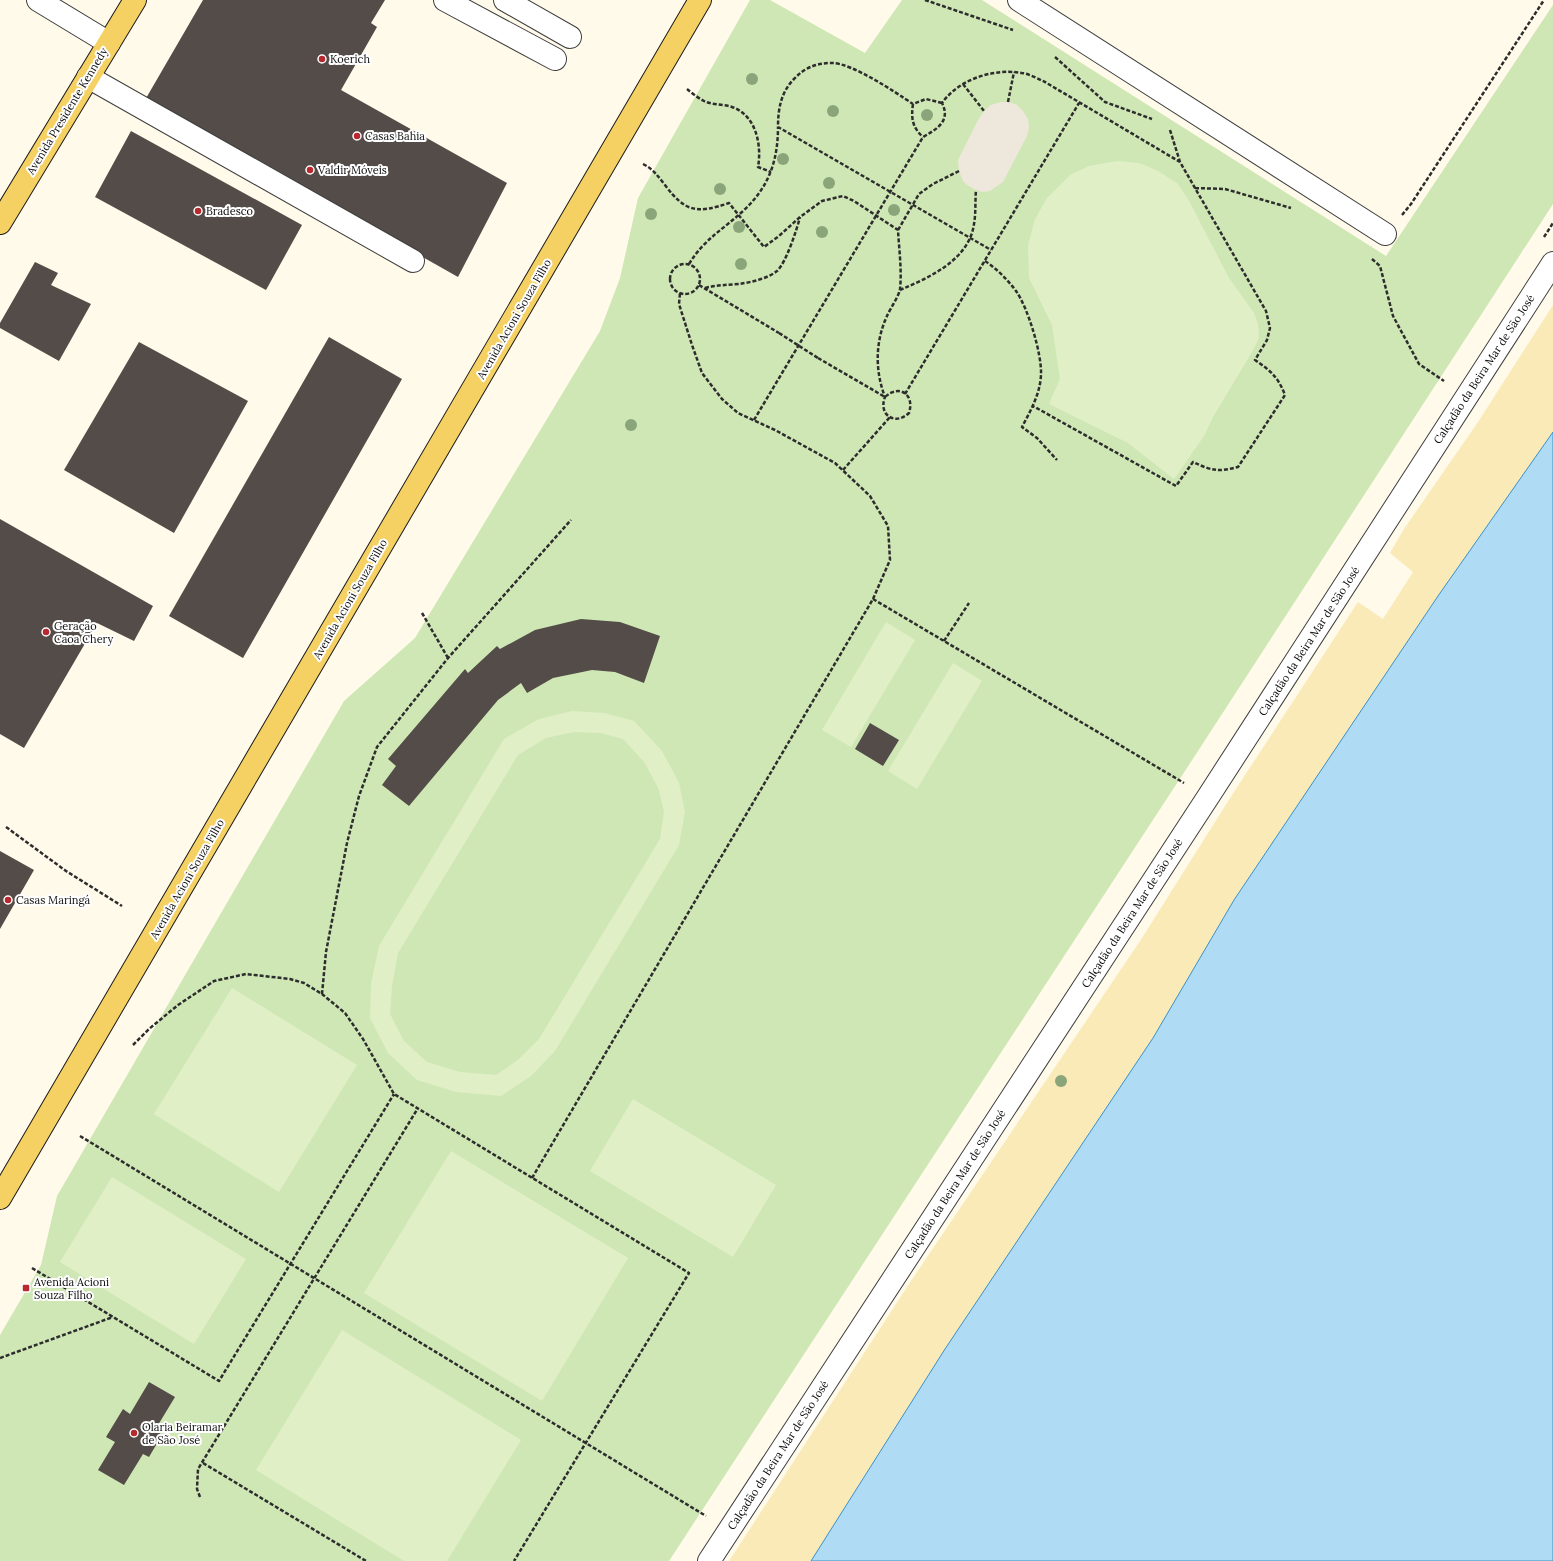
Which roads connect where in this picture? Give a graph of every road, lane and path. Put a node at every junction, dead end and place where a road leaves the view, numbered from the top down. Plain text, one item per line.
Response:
1 (38, 0) edge
2 (134, 0) edge
3 (445, 0) edge
4 (505, 0) edge
5 (700, 0) edge
6 (925, 0) edge
7 (1019, 0) edge
8 (1544, 0) edge
9 (1017, 32) dead end
10 (570, 37) dead end
11 (108, 43) junction
12 (1054, 57) dead end
13 (555, 59) dead end
14 (1014, 72) junction
15 (88, 77) junction
16 (963, 84) junction
17 (686, 89) dead end
18 (1008, 102) dead end
19 (942, 103) junction
20 (1079, 103) junction
21 (913, 104) junction
22 (984, 111) dead end
23 (1155, 120) dead end
24 (1169, 126) dead end
25 (778, 127) junction
26 (923, 137) junction
27 (1180, 162) junction
28 (643, 164) dead end
29 (959, 171) dead end
30 (771, 172) junction
31 (1194, 188) junction
32 (976, 190) dead end
33 (890, 191) junction
34 (913, 204) junction
35 (1292, 208) dead end
36 (738, 214) junction
37 (876, 216) junction
38 (800, 217) junction
39 (0, 223) edge
40 (898, 230) junction
41 (1385, 234) joint
42 (970, 238) junction
43 (991, 250) junction
44 (1370, 256) dead end
45 (413, 261) dead end
46 (985, 261) junction
47 (1553, 262) edge
48 (689, 264) junction
49 (699, 285) junction
50 (705, 288) junction
51 (900, 290) junction
52 (680, 293) junction
53 (905, 394) junction
54 (1467, 395) junction
55 (885, 397) junction
56 (1033, 406) junction
57 (890, 417) junction
58 (754, 420) junction
59 (1057, 460) dead end
60 (842, 470) junction
61 (572, 520) dead end
62 (873, 599) junction
63 (969, 603) dead end
64 (422, 613) dead end
65 (944, 641) junction
66 (448, 658) junction
67 (1208, 797) junction
68 (6, 827) dead end
69 (122, 906) dead end
70 (322, 994) junction
71 (133, 1046) dead end
72 (394, 1094) junction
73 (418, 1108) junction
74 (80, 1136) dead end
75 (532, 1178) junction
76 (0, 1198) edge
77 (290, 1264) junction
78 (32, 1268) dead end
79 (314, 1279) junction
80 (113, 1317) junction
81 (0, 1358) edge
82 (586, 1443) junction
83 (203, 1463) junction
84 (200, 1497) dead end
85 (729, 1530) junction
86 (366, 1561) edge
87 (514, 1561) edge
88 (709, 1561) edge

1 - 11 street
2 - 11 main road, Avenida Presidente Kennedy
3 - 13 street
4 - 10 street
5 - 76 main road, Avenida Acioni Souza Filho
6 - 9 path
7 - 41 street
8 - 41 path
11 - 15 main road, Avenida Presidente Kennedy
12 - 23 path
14 - 16 path
14 - 18 path
14 - 20 path
15 - 39 main road, Avenida Presidente Kennedy
15 - 45 street
16 - 19 path
16 - 22 path
17 - 30 path
19 - 21 path
19 - 26 path
20 - 27 path
20 - 43 path
21 - 25 path
21 - 26 path
24 - 27 path
25 - 30 path
25 - 33 path
26 - 33 path
27 - 31 path
28 - 36 path
29 - 34 path
30 - 36 path
31 - 35 path
31 - 56 path
32 - 42 path
33 - 34 path
33 - 37 path
34 - 40 path
34 - 42 path
36 - 38 path
36 - 48 path
37 - 38 path
37 - 40 path
37 - 58 path
38 - 50 path
40 - 51 path
42 - 43 path
42 - 51 path
43 - 46 path
44 - 54 path
46 - 53 path
46 - 56 path
47 - 54 street, Calçadão da Beira Mar de São José
48 - 49 path
48 - 52 path
49 - 50 path
49 - 52 path
50 - 55 path, bridge
51 - 55 path
52 - 58 path
53 - 55 path
53 - 57 path
54 - 67 street, Calçadão da Beira Mar de São José
55 - 57 path
56 - 59 path
57 - 60 path
58 - 60 path
60 - 62 path
61 - 66 path
62 - 65 path
62 - 75 path
63 - 65 path
64 - 66 path
65 - 67 path
66 - 70 path
67 - 85 street, Calçadão da Beira Mar de São José
68 - 69 path
70 - 71 path
70 - 72 path
72 - 73 path
72 - 77 path
73 - 75 path
73 - 79 path
74 - 77 path
75 - 82 path
77 - 79 path
77 - 80 path
78 - 80 path
79 - 82 path
79 - 83 path
80 - 81 path
82 - 85 path
82 - 87 path
83 - 84 path
83 - 86 path
85 - 88 street, Calçadão da Beira Mar de São José

